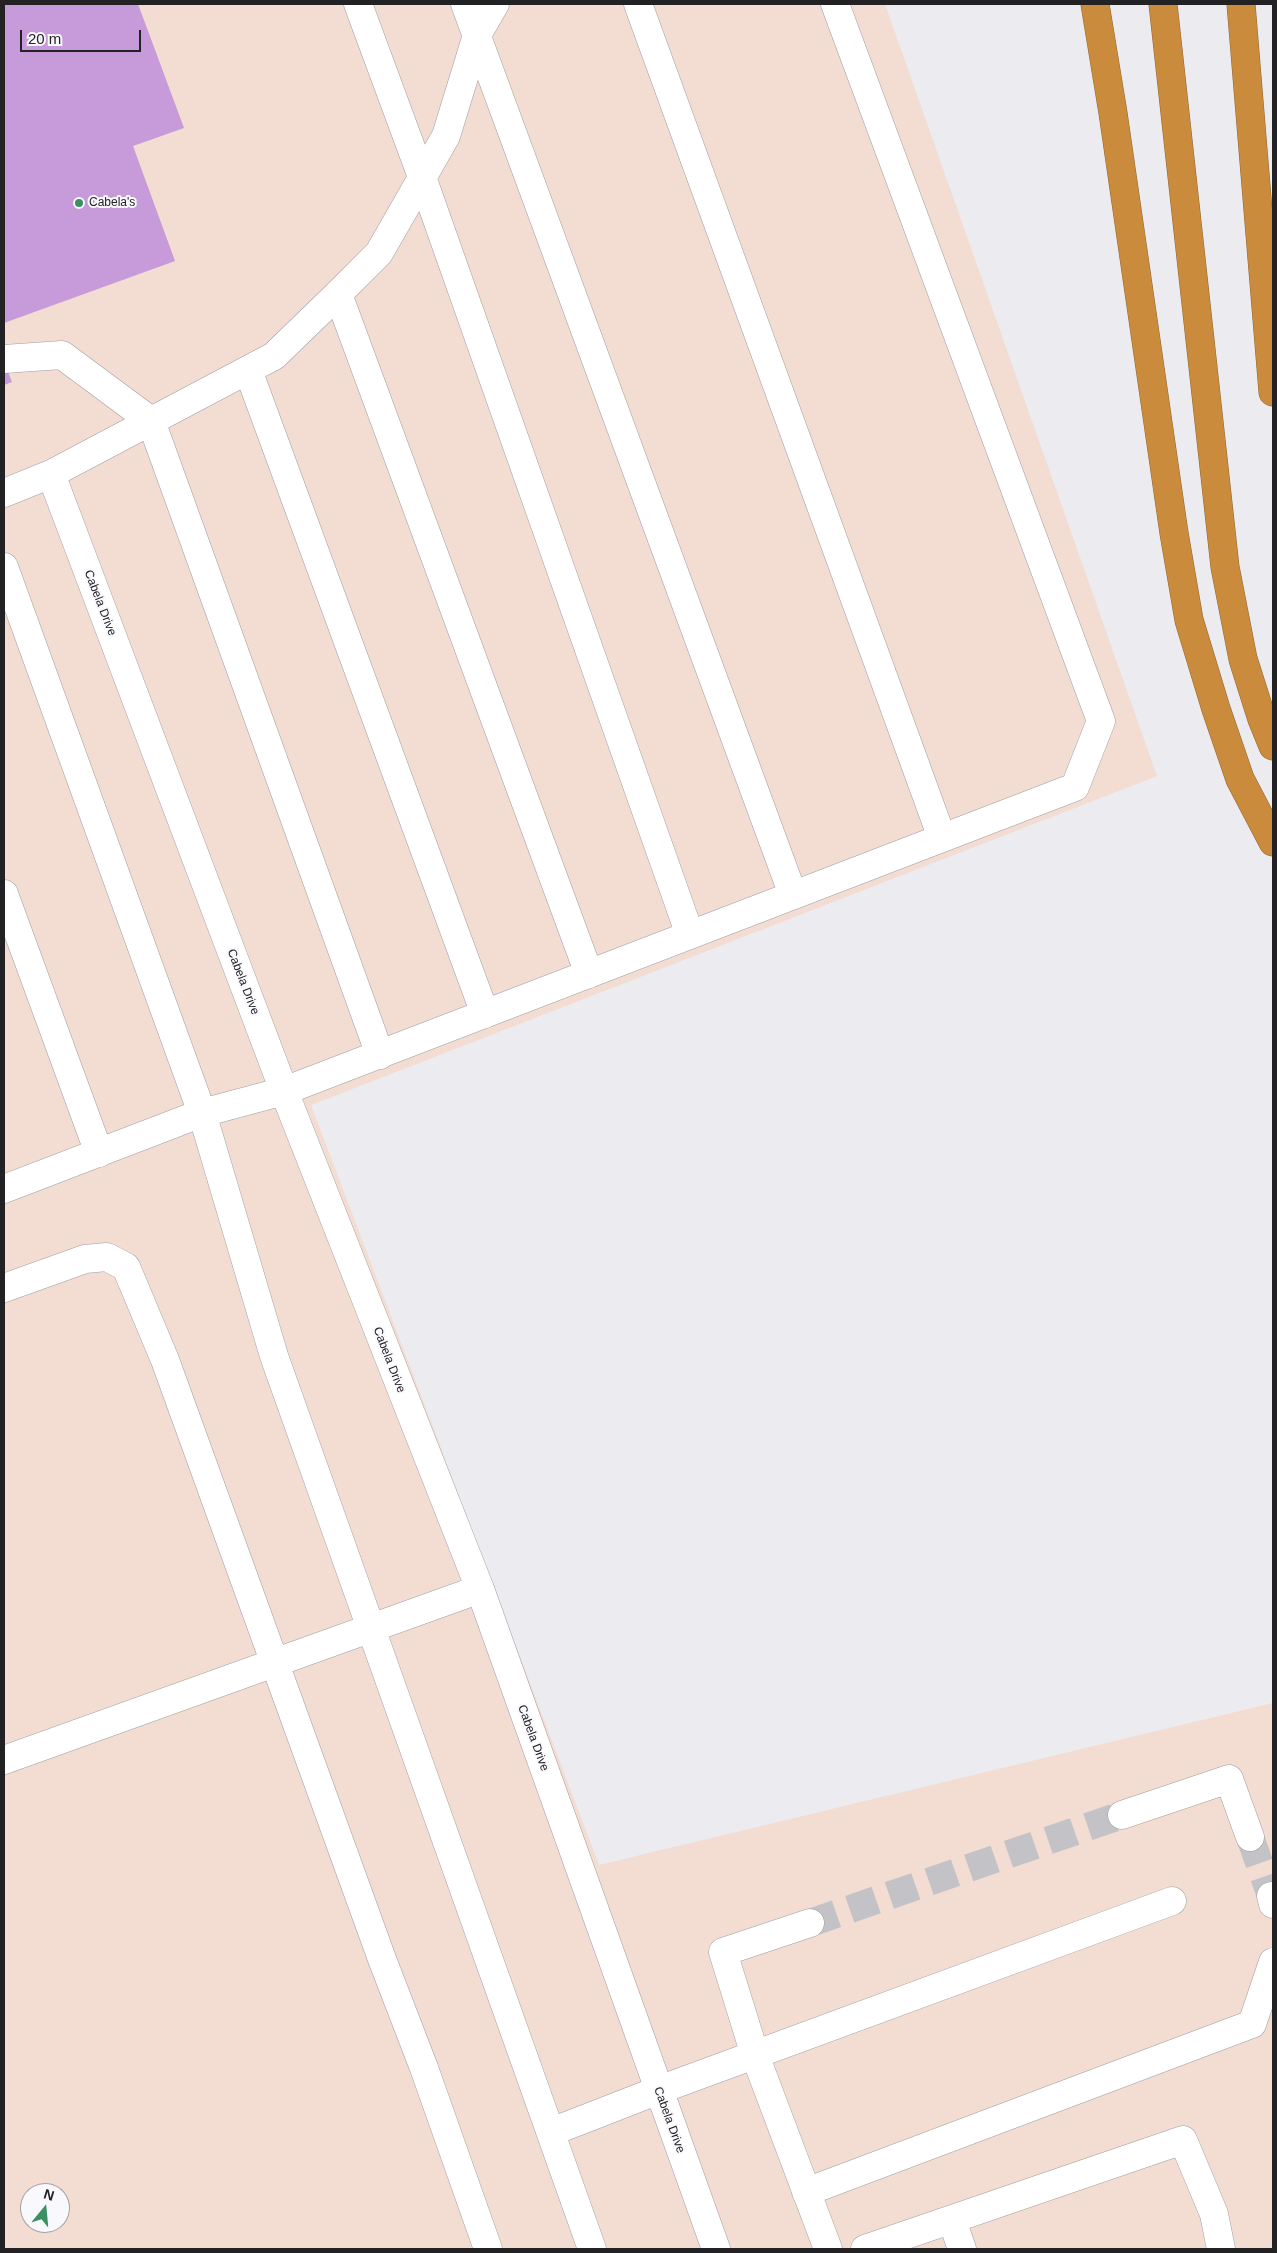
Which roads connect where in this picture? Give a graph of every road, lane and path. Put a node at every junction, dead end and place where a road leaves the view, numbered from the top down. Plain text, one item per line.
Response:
1 (358, 4) edge
2 (465, 4) edge
3 (495, 4) edge
4 (638, 4) edge
5 (835, 4) edge
6 (1095, 4) edge
7 (1163, 4) edge
8 (1241, 4) edge
9 (477, 35) junction
10 (422, 177) junction
11 (338, 294) junction
12 (4, 359) edge
13 (248, 370) junction
14 (1273, 392) edge
15 (151, 421) junction
16 (52, 474) junction
17 (4, 494) edge
18 (4, 567) edge
19 (1273, 746) edge
20 (942, 838) junction
21 (1273, 842) edge
22 (4, 894) edge
23 (794, 895) junction
24 (690, 935) junction
25 (589, 974) junction
26 (485, 1014) junction
27 (380, 1054) junction
28 (284, 1091) junction
29 (202, 1113) junction
30 (99, 1153) junction
31 (4, 1189) edge
32 (4, 1288) edge
33 (480, 1589) junction
34 (370, 1628) junction
35 (275, 1663) junction
36 (4, 1760) edge
37 (1122, 1815) tunnel mouth
38 (1250, 1837) tunnel mouth
39 (1172, 1901) dead end
40 (810, 1923) tunnel mouth
41 (1273, 1962) edge
42 (755, 2055) junction
43 (659, 2090) junction
44 (551, 2132) junction
45 (806, 2192) junction
46 (952, 2220) junction
47 (488, 2249) edge
48 (592, 2249) edge
49 (716, 2249) edge
50 (828, 2249) edge
51 (865, 2249) edge
52 (962, 2249) edge
53 (1222, 2249) edge

1 - 10 lane
2 - 9 lane
3 - 9 lane
4 - 20 lane
5 - 20 lane
6 - 21 highway
7 - 19 highway
8 - 14 highway
9 - 10 lane
9 - 23 lane
10 - 11 lane
10 - 24 lane
11 - 13 lane
11 - 25 lane
12 - 15 lane
13 - 15 lane
13 - 26 lane
15 - 16 lane
15 - 27 lane
16 - 17 lane
16 - 28 lane, Cabela Drive
18 - 29 lane
20 - 23 lane
22 - 30 lane
23 - 24 lane
24 - 25 lane
25 - 26 lane
26 - 27 lane
27 - 28 lane
28 - 29 lane
28 - 33 lane, Cabela Drive
29 - 30 lane
29 - 34 lane
30 - 31 lane
32 - 35 lane
33 - 34 lane
33 - 43 lane, Cabela Drive
34 - 35 lane
34 - 44 lane
35 - 36 lane
35 - 47 lane
37 - 38 lane
39 - 42 lane
40 - 42 lane
41 - 45 lane
42 - 43 lane
42 - 45 lane
43 - 44 lane
43 - 49 lane, Cabela Drive
44 - 48 lane
45 - 50 lane
46 - 51 lane
46 - 52 lane
46 - 53 lane

